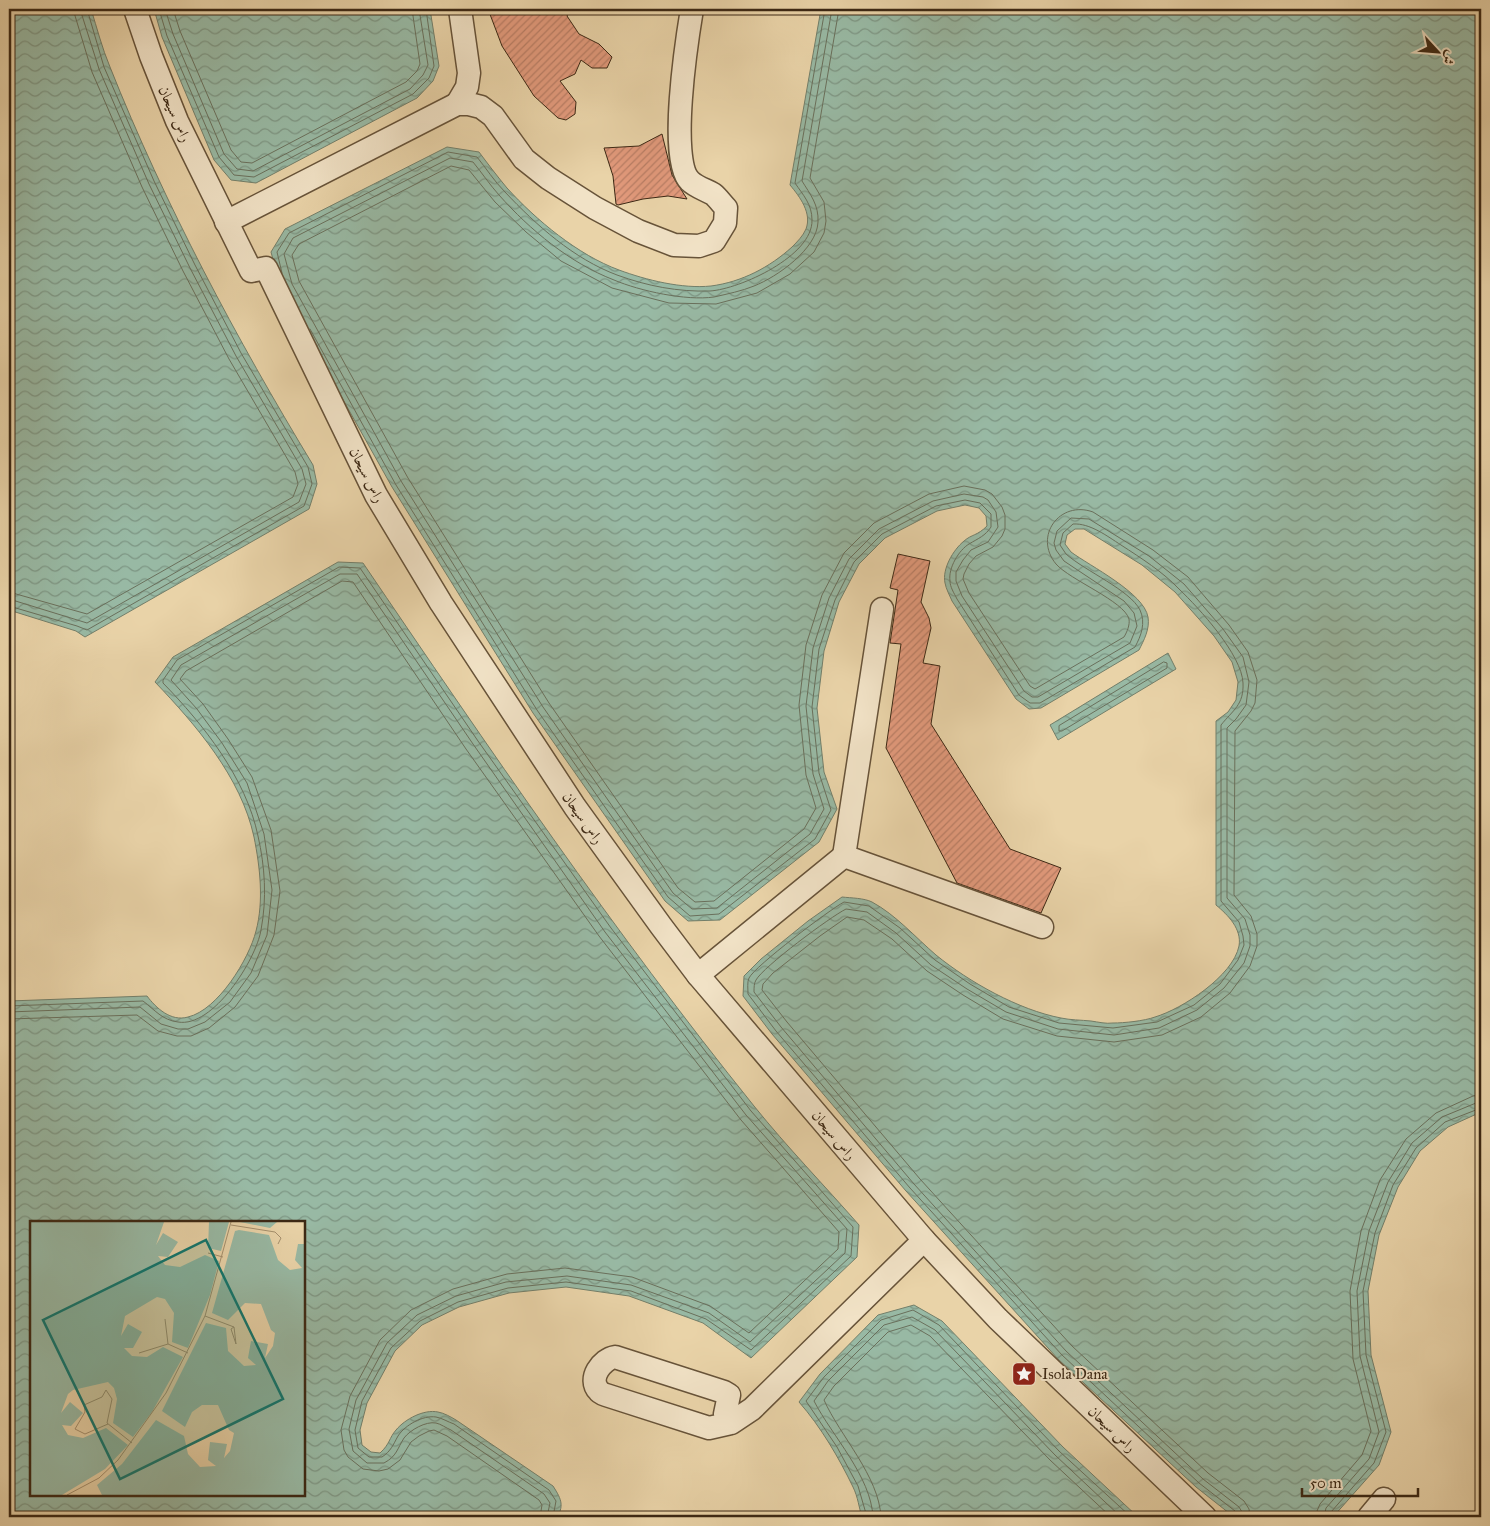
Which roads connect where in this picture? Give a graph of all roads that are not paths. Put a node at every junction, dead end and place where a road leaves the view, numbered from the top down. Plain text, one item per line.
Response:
1 (135, 9) edge
2 (460, 9) edge
3 (692, 9) edge
4 (457, 104) junction
5 (226, 222) junction
6 (882, 609) dead end
7 (844, 856) junction
8 (1042, 927) dead end
9 (698, 975) junction
10 (924, 1240) junction
11 (731, 1423) junction
12 (1384, 1499) dead end
13 (1205, 1517) edge
14 (1369, 1517) edge

1 - 5 street, راس سيحان
2 - 4 street
3 - 4 street
4 - 5 street
5 - 9 street, راس سيحان
6 - 7 street
7 - 8 street
7 - 9 street
9 - 10 street, راس سيحان
10 - 11 street
10 - 13 street, راس سيحان
11 - 11 street
12 - 14 street

